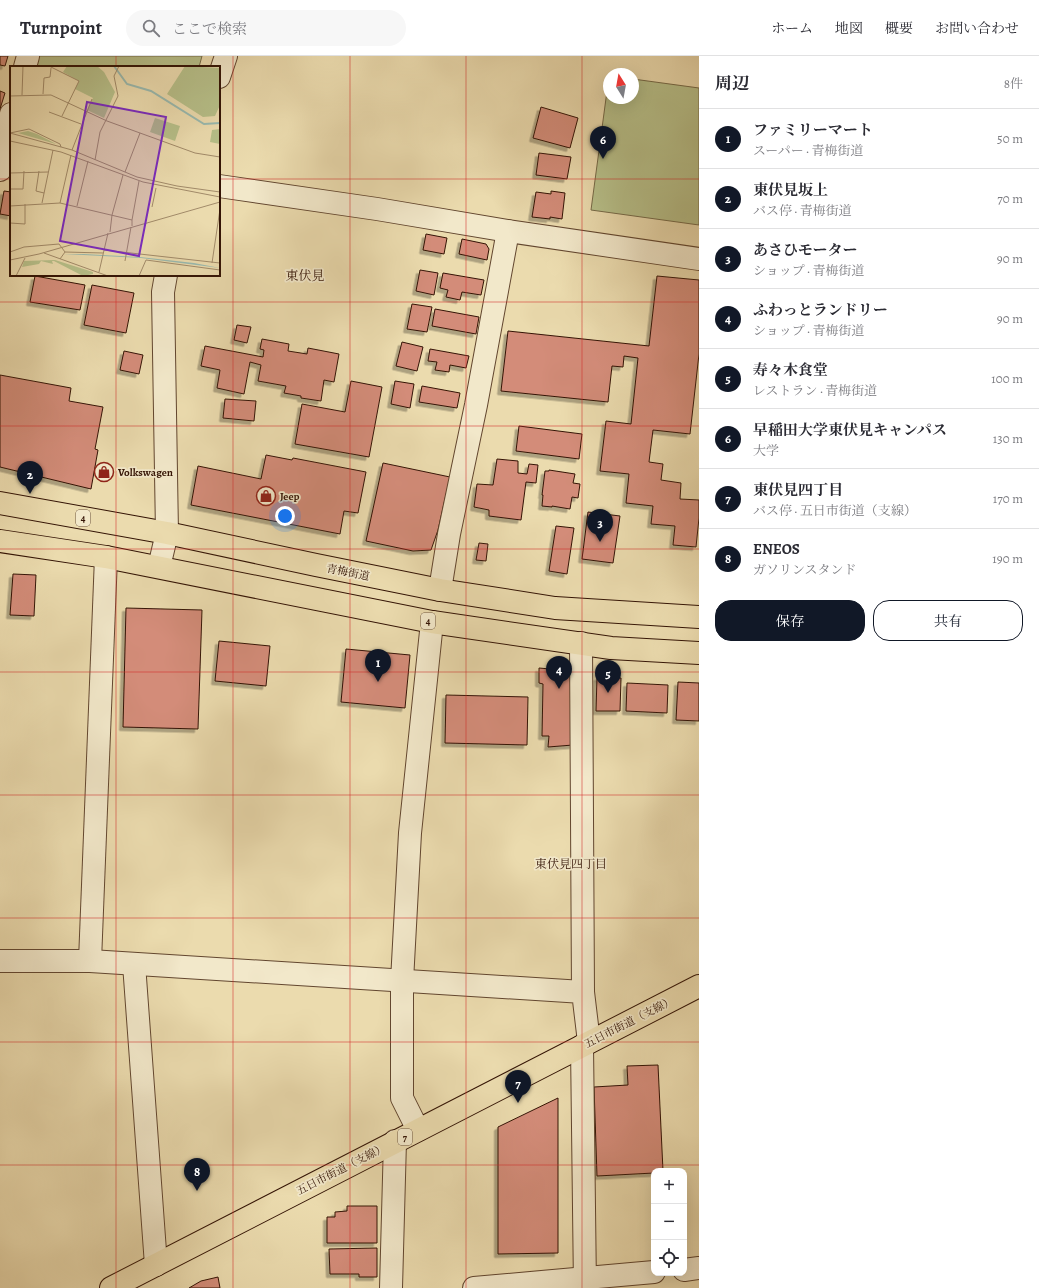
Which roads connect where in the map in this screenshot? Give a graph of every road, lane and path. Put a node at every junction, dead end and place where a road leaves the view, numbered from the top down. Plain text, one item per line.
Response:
1 (28, 56) edge
2 (226, 56) edge
3 (24, 66) edge
4 (220, 74) edge
5 (7, 127) edge
6 (0, 170) edge
7 (220, 186) edge
8 (508, 231) junction
9 (699, 260) edge
10 (166, 276) edge
11 (0, 503) edge
12 (167, 533) junction
13 (0, 541) edge
14 (106, 557) junction
15 (159, 568) junction
16 (440, 590) junction
17 (699, 616) edge
18 (432, 622) junction
19 (581, 643) junction
20 (699, 653) edge
21 (0, 960) edge
22 (90, 961) junction
23 (134, 964) junction
24 (402, 981) junction
25 (699, 986) edge
26 (583, 992) junction
27 (585, 1044) junction
28 (418, 1130) junction
29 (395, 1141) junction
30 (156, 1265) junction
31 (699, 1268) edge
32 (687, 1270) edge
33 (651, 1272) edge
34 (585, 1283) edge
35 (111, 1288) edge
36 (391, 1288) edge
37 (474, 1288) edge

1 - 3 street
2 - 4 street
5 - 6 street
7 - 8 street
8 - 9 street
8 - 16 street
10 - 12 street
11 - 12 main road, 青梅街道 / 4
12 - 15 street
12 - 16 main road, 青梅街道 / 4
13 - 14 main road, 4
14 - 15 main road, 4
14 - 22 street
15 - 18 main road, 4
16 - 17 main road, 青梅街道 / 4
18 - 19 main road, 4
18 - 24 street
19 - 20 main road, 4
19 - 26 street
21 - 22 street
22 - 23 street
23 - 24 street
23 - 30 street
24 - 26 street
24 - 28 street
25 - 27 main road, 五日市街道（支線） / 7
26 - 27 street
27 - 28 main road, 五日市街道（支線） / 7
27 - 34 street
28 - 29 main road, 五日市街道（支線） / 7
29 - 30 main road, 五日市街道（支線） / 7
29 - 36 street
30 - 35 main road, 五日市街道（支線） / 7
31 - 32 street
33 - 34 street
34 - 37 street

